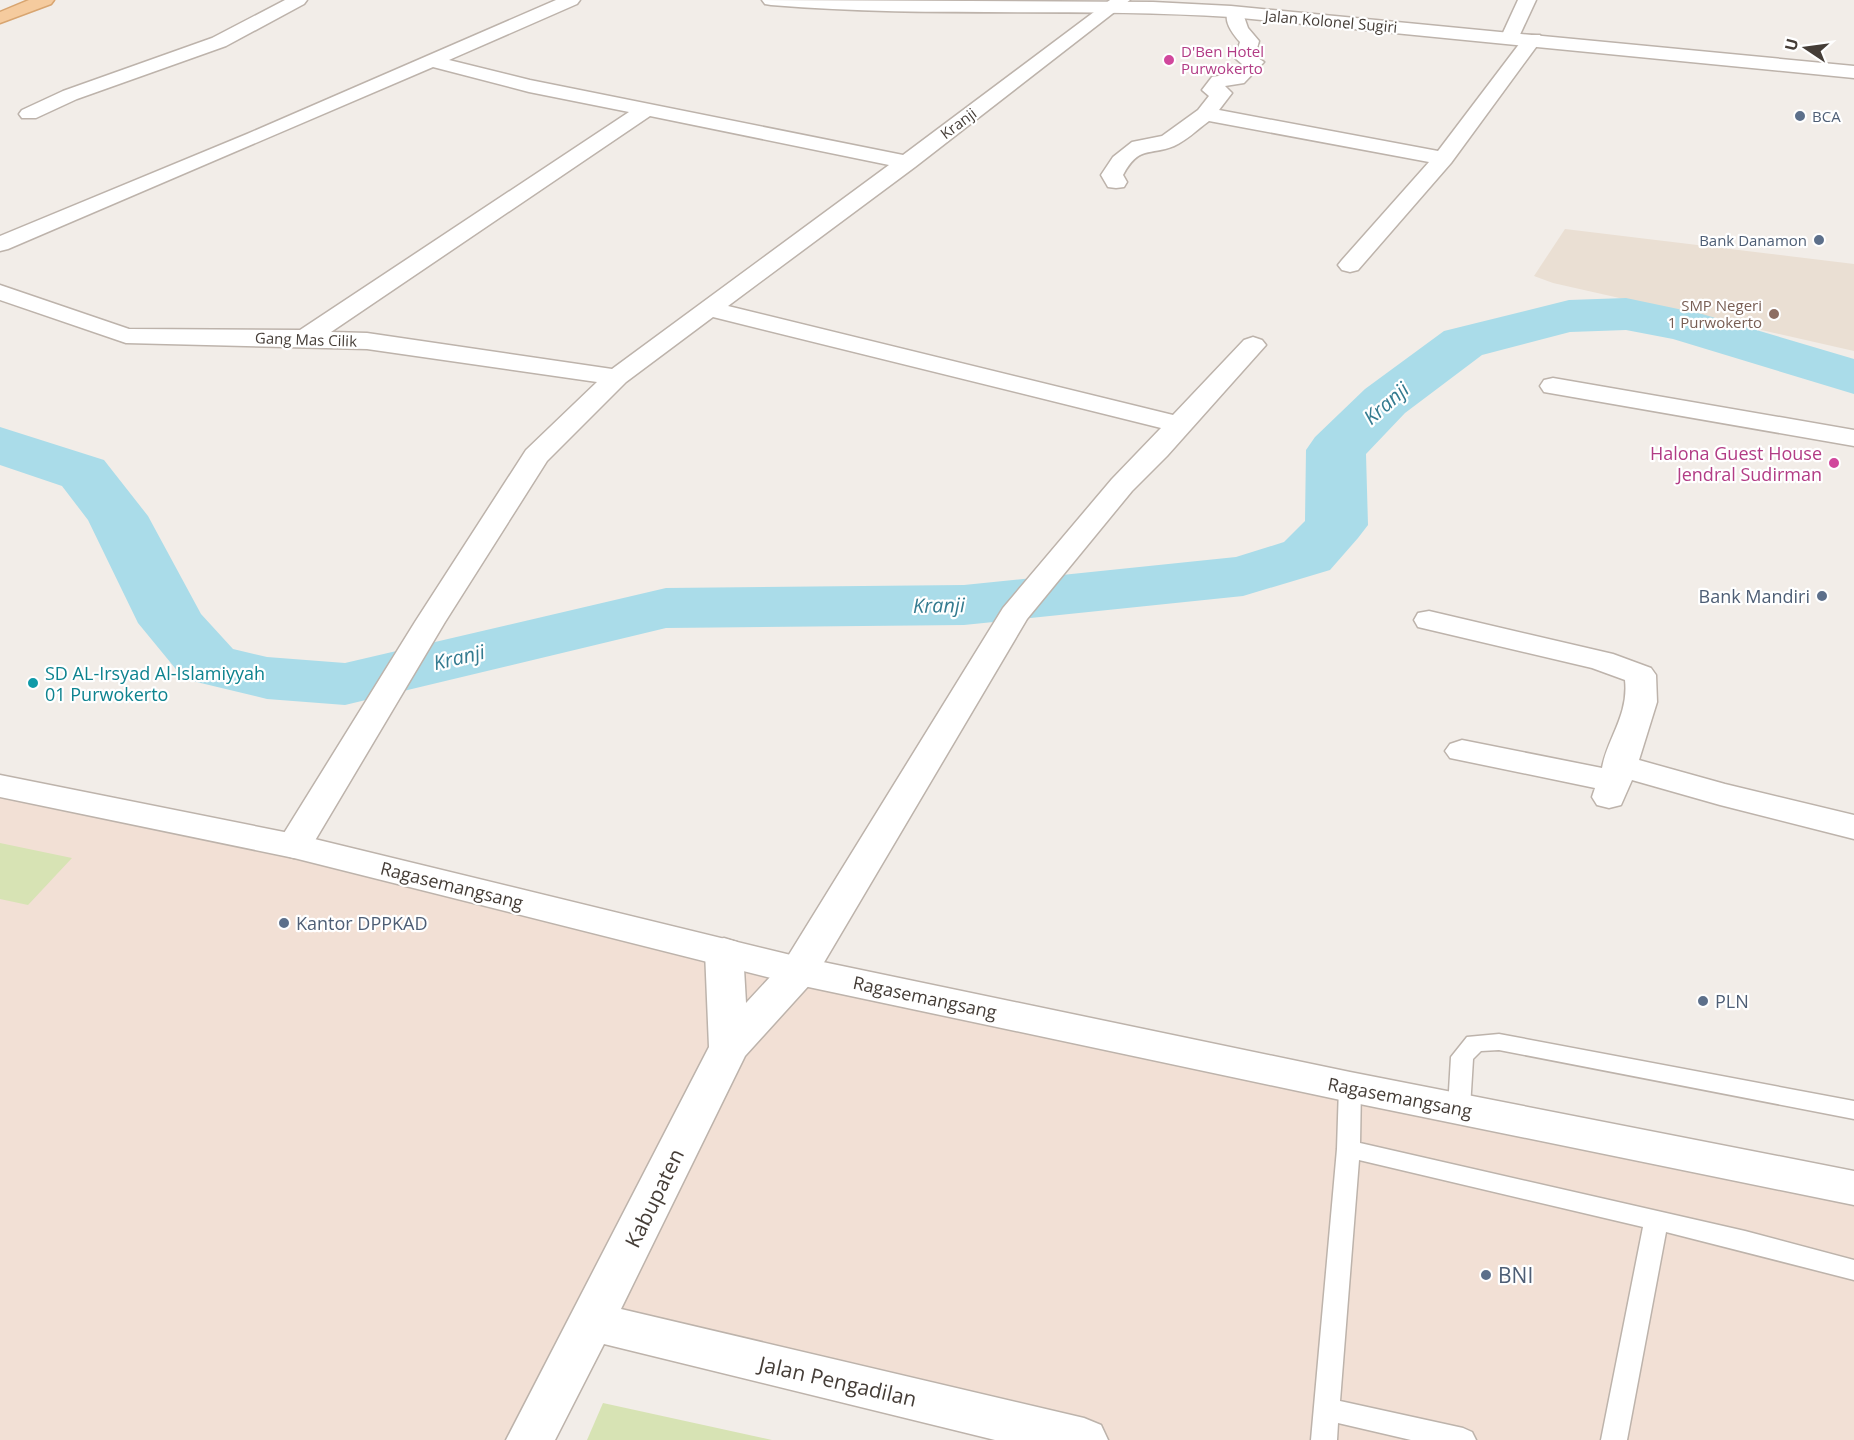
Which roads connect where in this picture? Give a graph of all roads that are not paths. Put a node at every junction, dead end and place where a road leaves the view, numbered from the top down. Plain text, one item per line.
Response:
1 (45, 0) edge
2 (298, 0) edge
3 (571, 0) edge
4 (771, 0) edge
5 (1527, 0) edge
6 (1118, 3) edge
7 (989, 4) edge
8 (1235, 12) junction
9 (0, 18) edge
10 (1510, 37) junction
11 (1533, 39) junction
12 (431, 61) junction
13 (1854, 72) edge
14 (647, 109) junction
15 (29, 114) dead end
16 (1205, 114) junction
17 (914, 156) junction
18 (1444, 159) junction
19 (1116, 182) dead end
20 (0, 244) edge
21 (1350, 265) dead end
22 (0, 292) edge
23 (709, 309) junction
24 (305, 338) junction
25 (1253, 345) dead end
26 (616, 377) junction
27 (1553, 386) dead end
28 (1179, 424) junction
29 (1854, 438) edge
30 (1429, 620) dead end
31 (1462, 752) dead end
32 (1614, 781) junction
33 (0, 786) edge
34 (1854, 827) edge
35 (294, 846) junction
36 (724, 951) junction
37 (799, 971) junction
38 (729, 1047) junction
39 (1350, 1087) junction
40 (1459, 1108) junction
41 (1854, 1110) edge
42 (1348, 1149) junction
43 (1854, 1188) edge
44 (1656, 1222) junction
45 (1854, 1270) edge
46 (592, 1322) junction
47 (1326, 1409) junction
48 (530, 1440) edge
49 (1084, 1440) edge
50 (1324, 1440) edge
51 (1463, 1440) edge
52 (1614, 1440) edge

1 - 9 main road
2 - 15 street
3 - 12 street
4 - 7 street, Jalan Kolonel Sugiri
5 - 10 street
6 - 7 street, Jalan Kolonel Sugiri
6 - 8 street, Jalan Kolonel Sugiri
6 - 17 street, Kranji
8 - 10 street, Jalan Kolonel Sugiri
8 - 16 street
10 - 11 street, Jalan Kolonel Sugiri
11 - 13 street, Jalan Kolonel Sugiri
11 - 18 street
12 - 14 street
12 - 20 street
14 - 17 street
14 - 24 street
16 - 18 street
16 - 19 street
17 - 23 street, Kranji
18 - 21 street
22 - 24 street, Gang Mas Cilik
23 - 26 street, Kranji
23 - 28 street
24 - 26 street, Gang Mas Cilik
25 - 28 street, Kabupaten
26 - 35 street, Kranji
27 - 29 street
28 - 37 street, Kabupaten
30 - 32 street
31 - 32 street
32 - 34 street
33 - 35 street, Ragasemangsang
35 - 36 street, Ragasemangsang
36 - 37 street, Ragasemangsang
36 - 38 street
37 - 38 street, Kabupaten
37 - 39 street, Ragasemangsang
38 - 46 street, Kabupaten
39 - 40 street, Ragasemangsang
39 - 42 lane
40 - 41 lane
40 - 43 street, Ragasemangsang
42 - 44 lane
42 - 47 lane
44 - 45 lane
44 - 52 lane
46 - 48 street, Kabupaten
46 - 49 street, Jalan Pengadilan
47 - 50 lane
47 - 51 lane

